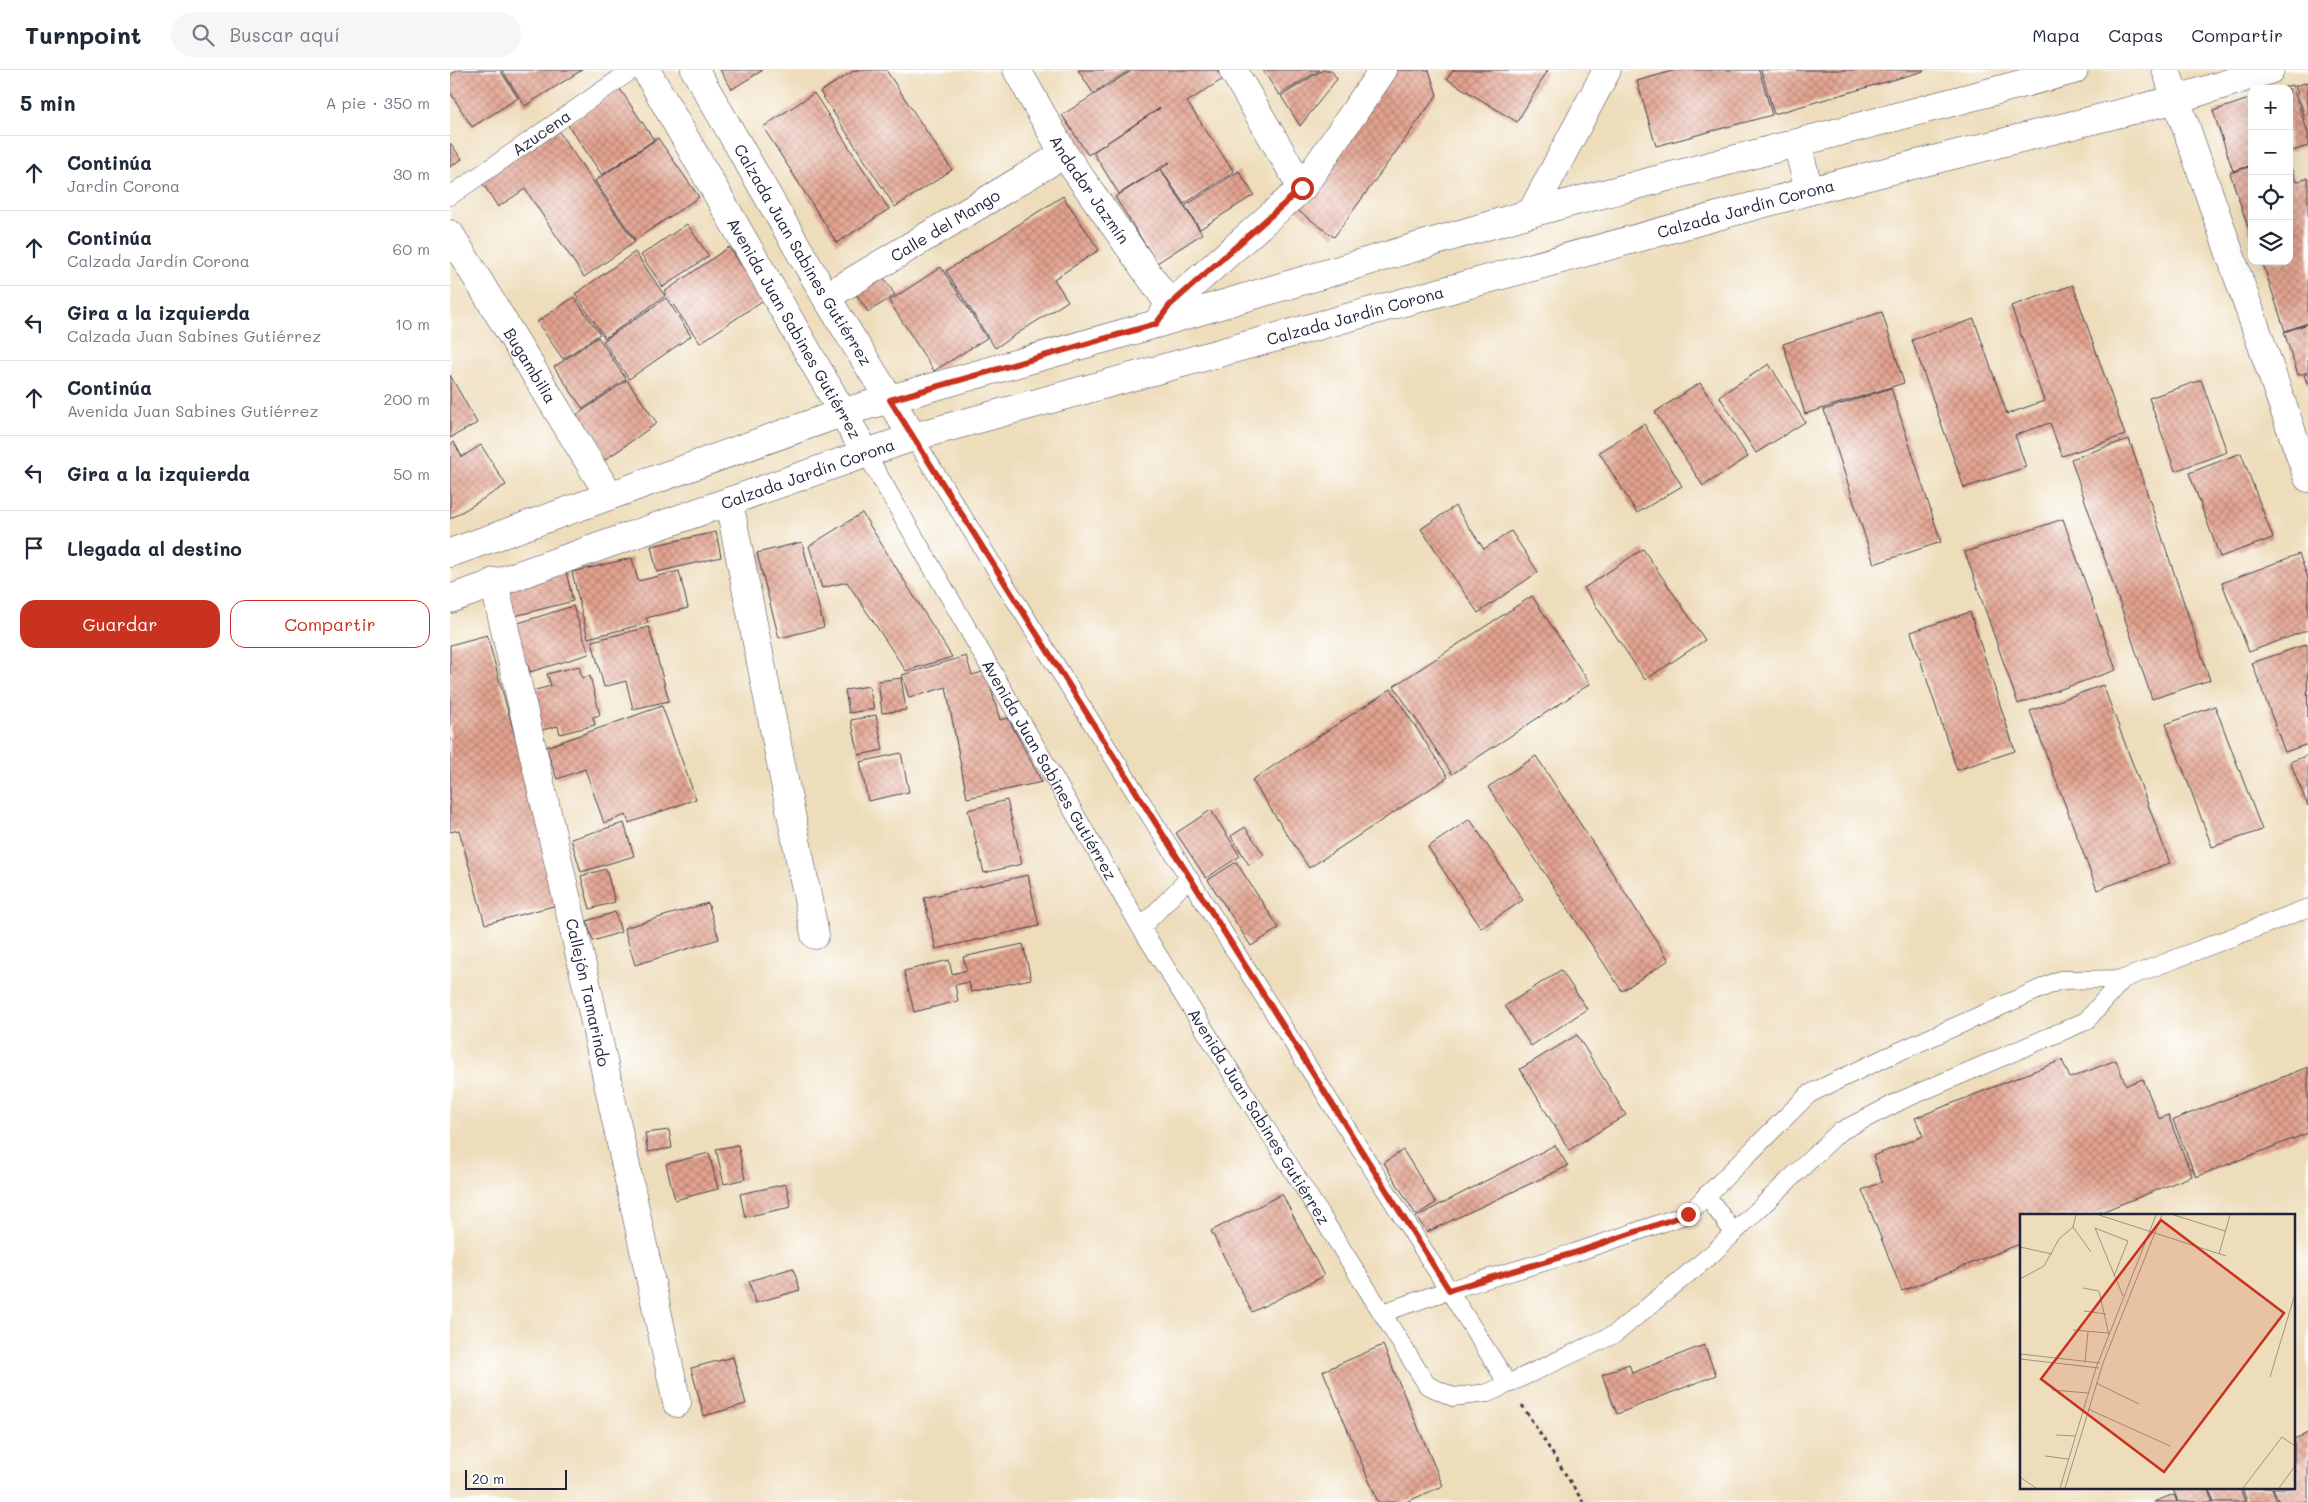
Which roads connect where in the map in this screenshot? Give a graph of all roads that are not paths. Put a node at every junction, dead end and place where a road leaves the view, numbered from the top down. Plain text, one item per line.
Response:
1 (632, 70) edge
2 (646, 70) edge
3 (694, 70) edge
4 (1233, 70) edge
5 (1383, 70) edge
6 (1607, 70) edge
7 (2074, 70) edge
8 (2166, 70) edge
9 (2270, 70) edge
10 (1026, 74) edge
11 (2177, 99) junction
12 (1797, 142) junction
13 (1064, 154) junction
14 (1302, 188) junction
15 (1808, 191) junction
16 (450, 196) edge
17 (1532, 213) junction
18 (450, 234) edge
19 (826, 297) junction
20 (1163, 315) junction
21 (890, 400) junction
22 (844, 412) junction
23 (913, 437) junction
24 (867, 455) junction
25 (2308, 478) edge
26 (609, 496) junction
27 (729, 502) junction
28 (450, 553) edge
29 (494, 582) junction
30 (450, 599) edge
31 (1188, 878) junction
32 (2308, 908) edge
33 (1141, 928) junction
34 (815, 934) dead end
35 (2123, 979) junction
36 (1706, 1195) junction
37 (1734, 1233) junction
38 (1449, 1290) junction
39 (1382, 1313) junction
40 (1508, 1384) junction
41 (677, 1403) dead end

1 - 16 lane, Azucena
2 - 22 street, Avenida Juan Sabines Gutiérrez
3 - 19 street, Calzada Juan Sabines Gutiérrez
4 - 14 street
5 - 14 street
6 - 17 street
7 - 12 street
8 - 11 street
9 - 11 street, Calzada Jardín Corona
10 - 13 street, Andador Jazmín
11 - 15 street, Calzada Jardín Corona
11 - 25 street
12 - 15 street
12 - 17 street
13 - 19 street, Calle del Mango
13 - 20 street, Andador Jazmín
14 - 20 street
15 - 23 street, Calzada Jardín Corona
17 - 20 street
18 - 26 street, Bugambilia
19 - 21 street, Calzada Juan Sabines Gutiérrez
20 - 21 street
21 - 22 street
21 - 23 street, Calzada Juan Sabines Gutiérrez
22 - 24 street, Avenida Juan Sabines Gutiérrez
22 - 26 street
23 - 24 street, Calzada Jardín Corona
23 - 31 lane
24 - 27 street, Calzada Jardín Corona
24 - 33 lane, Avenida Juan Sabines Gutiérrez
26 - 28 street
27 - 29 street, Calzada Jardín Corona
27 - 34 street
29 - 30 street, Calzada Jardín Corona
29 - 41 street, Callejón Tamarindo
31 - 33 lane
31 - 38 lane
32 - 35 lane
33 - 39 lane, Avenida Juan Sabines Gutiérrez
35 - 36 lane
35 - 37 lane, Avenida Juan Sabines Gutiérrez
36 - 37 lane
36 - 38 lane
37 - 40 lane, Avenida Juan Sabines Gutiérrez
38 - 39 lane
38 - 40 lane
39 - 40 lane, Avenida Juan Sabines Gutiérrez

